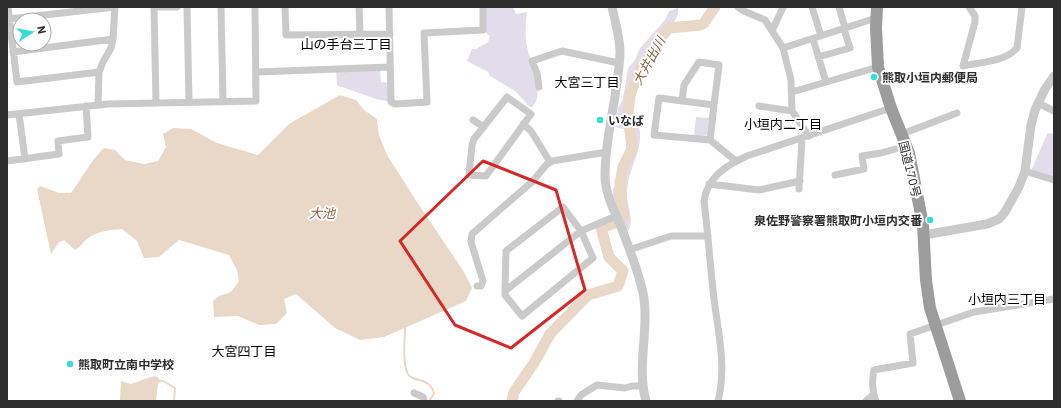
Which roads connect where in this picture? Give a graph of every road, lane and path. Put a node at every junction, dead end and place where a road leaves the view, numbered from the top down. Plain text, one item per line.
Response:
1 (8, 7) edge
2 (115, 7) edge
3 (154, 7) edge
4 (177, 7) edge
5 (187, 7) edge
6 (221, 7) edge
7 (255, 7) edge
8 (285, 7) edge
9 (359, 7) edge
10 (389, 7) edge
11 (483, 7) edge
12 (612, 7) edge
13 (738, 7) edge
14 (783, 7) edge
15 (812, 7) edge
16 (839, 7) edge
17 (969, 7) edge
18 (1022, 7) edge
19 (876, 13) edge
20 (9, 19) junction
21 (845, 28) junction
22 (772, 31) junction
23 (360, 34) junction
24 (390, 34) junction
25 (821, 36) junction
26 (813, 38) junction
27 (113, 39) junction
28 (12, 44) edge
29 (52, 47) edge
30 (783, 48) junction
31 (13, 52) edge
32 (818, 57) junction
33 (619, 63) junction
34 (878, 66) junction
35 (390, 67) junction
36 (99, 72) junction
37 (256, 72) junction
38 (1054, 76) edge
39 (826, 82) junction
40 (539, 87) dead end
41 (792, 92) junction
42 (682, 101) junction
43 (156, 102) junction
44 (189, 102) junction
45 (223, 102) junction
46 (1038, 103) junction
47 (98, 105) junction
48 (714, 105) junction
49 (86, 106) junction
50 (759, 106) dead end
51 (891, 108) junction
52 (792, 111) junction
53 (1054, 111) edge
54 (957, 113) dead end
55 (19, 114) junction
56 (7, 115) edge
57 (474, 120) dead end
58 (523, 124) junction
59 (484, 127) junction
60 (902, 134) junction
61 (806, 137) junction
62 (710, 140) junction
63 (906, 146) junction
64 (607, 152) junction
65 (25, 160) junction
66 (736, 161) junction
67 (7, 162) edge
68 (550, 162) junction
69 (1025, 171) junction
70 (835, 175) dead end
71 (1054, 180) edge
72 (800, 181) junction
73 (709, 184) junction
74 (799, 189) dead end
75 (616, 216) junction
76 (581, 231) junction
77 (924, 235) junction
78 (708, 236) junction
79 (629, 250) junction
80 (477, 286) dead end
81 (505, 291) junction
82 (1054, 299) edge
83 (935, 325) junction
84 (642, 386) junction
85 (414, 393) dead end
86 (874, 398) edge
87 (424, 401) edge
88 (577, 401) edge
89 (646, 401) edge
90 (718, 401) edge
91 (866, 401) edge
92 (960, 401) edge

1 - 20 street
2 - 20 street
2 - 27 street
3 - 4 street
3 - 43 street
5 - 44 street
6 - 45 street
7 - 37 street
8 - 23 street
9 - 23 street
10 - 24 street
11 - 35 street
12 - 33 street
13 - 22 street
14 - 22 street
15 - 25 street
16 - 21 street
17 - 18 street
19 - 21 street
19 - 34 highway, 国道170号
20 - 28 street
21 - 25 street
21 - 32 street
22 - 30 street
23 - 24 street
24 - 35 street
25 - 26 street
26 - 30 street
26 - 32 street
27 - 29 street
27 - 36 street
30 - 41 street
31 - 36 street
32 - 39 street
33 - 40 street
33 - 64 street
34 - 39 street
34 - 51 highway, 国道170号
35 - 37 street
36 - 47 street
37 - 45 street
38 - 46 street
39 - 41 street
41 - 52 street
42 - 48 street
42 - 48 street
42 - 62 street
43 - 44 street
43 - 47 street
44 - 45 street
46 - 53 street
46 - 69 street
47 - 49 street
48 - 62 street
49 - 55 street
49 - 65 street
50 - 52 street
51 - 60 highway, 国道170号
51 - 61 street
52 - 61 street
54 - 60 street
55 - 56 street
55 - 65 street
57 - 59 street
58 - 59 street
58 - 59 street
58 - 68 street
60 - 63 highway, 国道170号
61 - 66 street
61 - 72 street
62 - 66 street
63 - 70 street
63 - 77 highway, 国道170号
64 - 68 street
64 - 75 street
65 - 67 street
66 - 73 street
68 - 80 street
69 - 71 street
69 - 77 street
72 - 73 street
72 - 74 street
73 - 78 street
75 - 76 street
75 - 79 street
76 - 81 street
76 - 81 street
76 - 81 street
77 - 83 highway, 国道170号
78 - 79 street
78 - 90 street
79 - 84 street
82 - 83 street
83 - 86 street
83 - 92 highway, 国道170号
84 - 88 street
84 - 89 street
85 - 87 street
86 - 91 street

